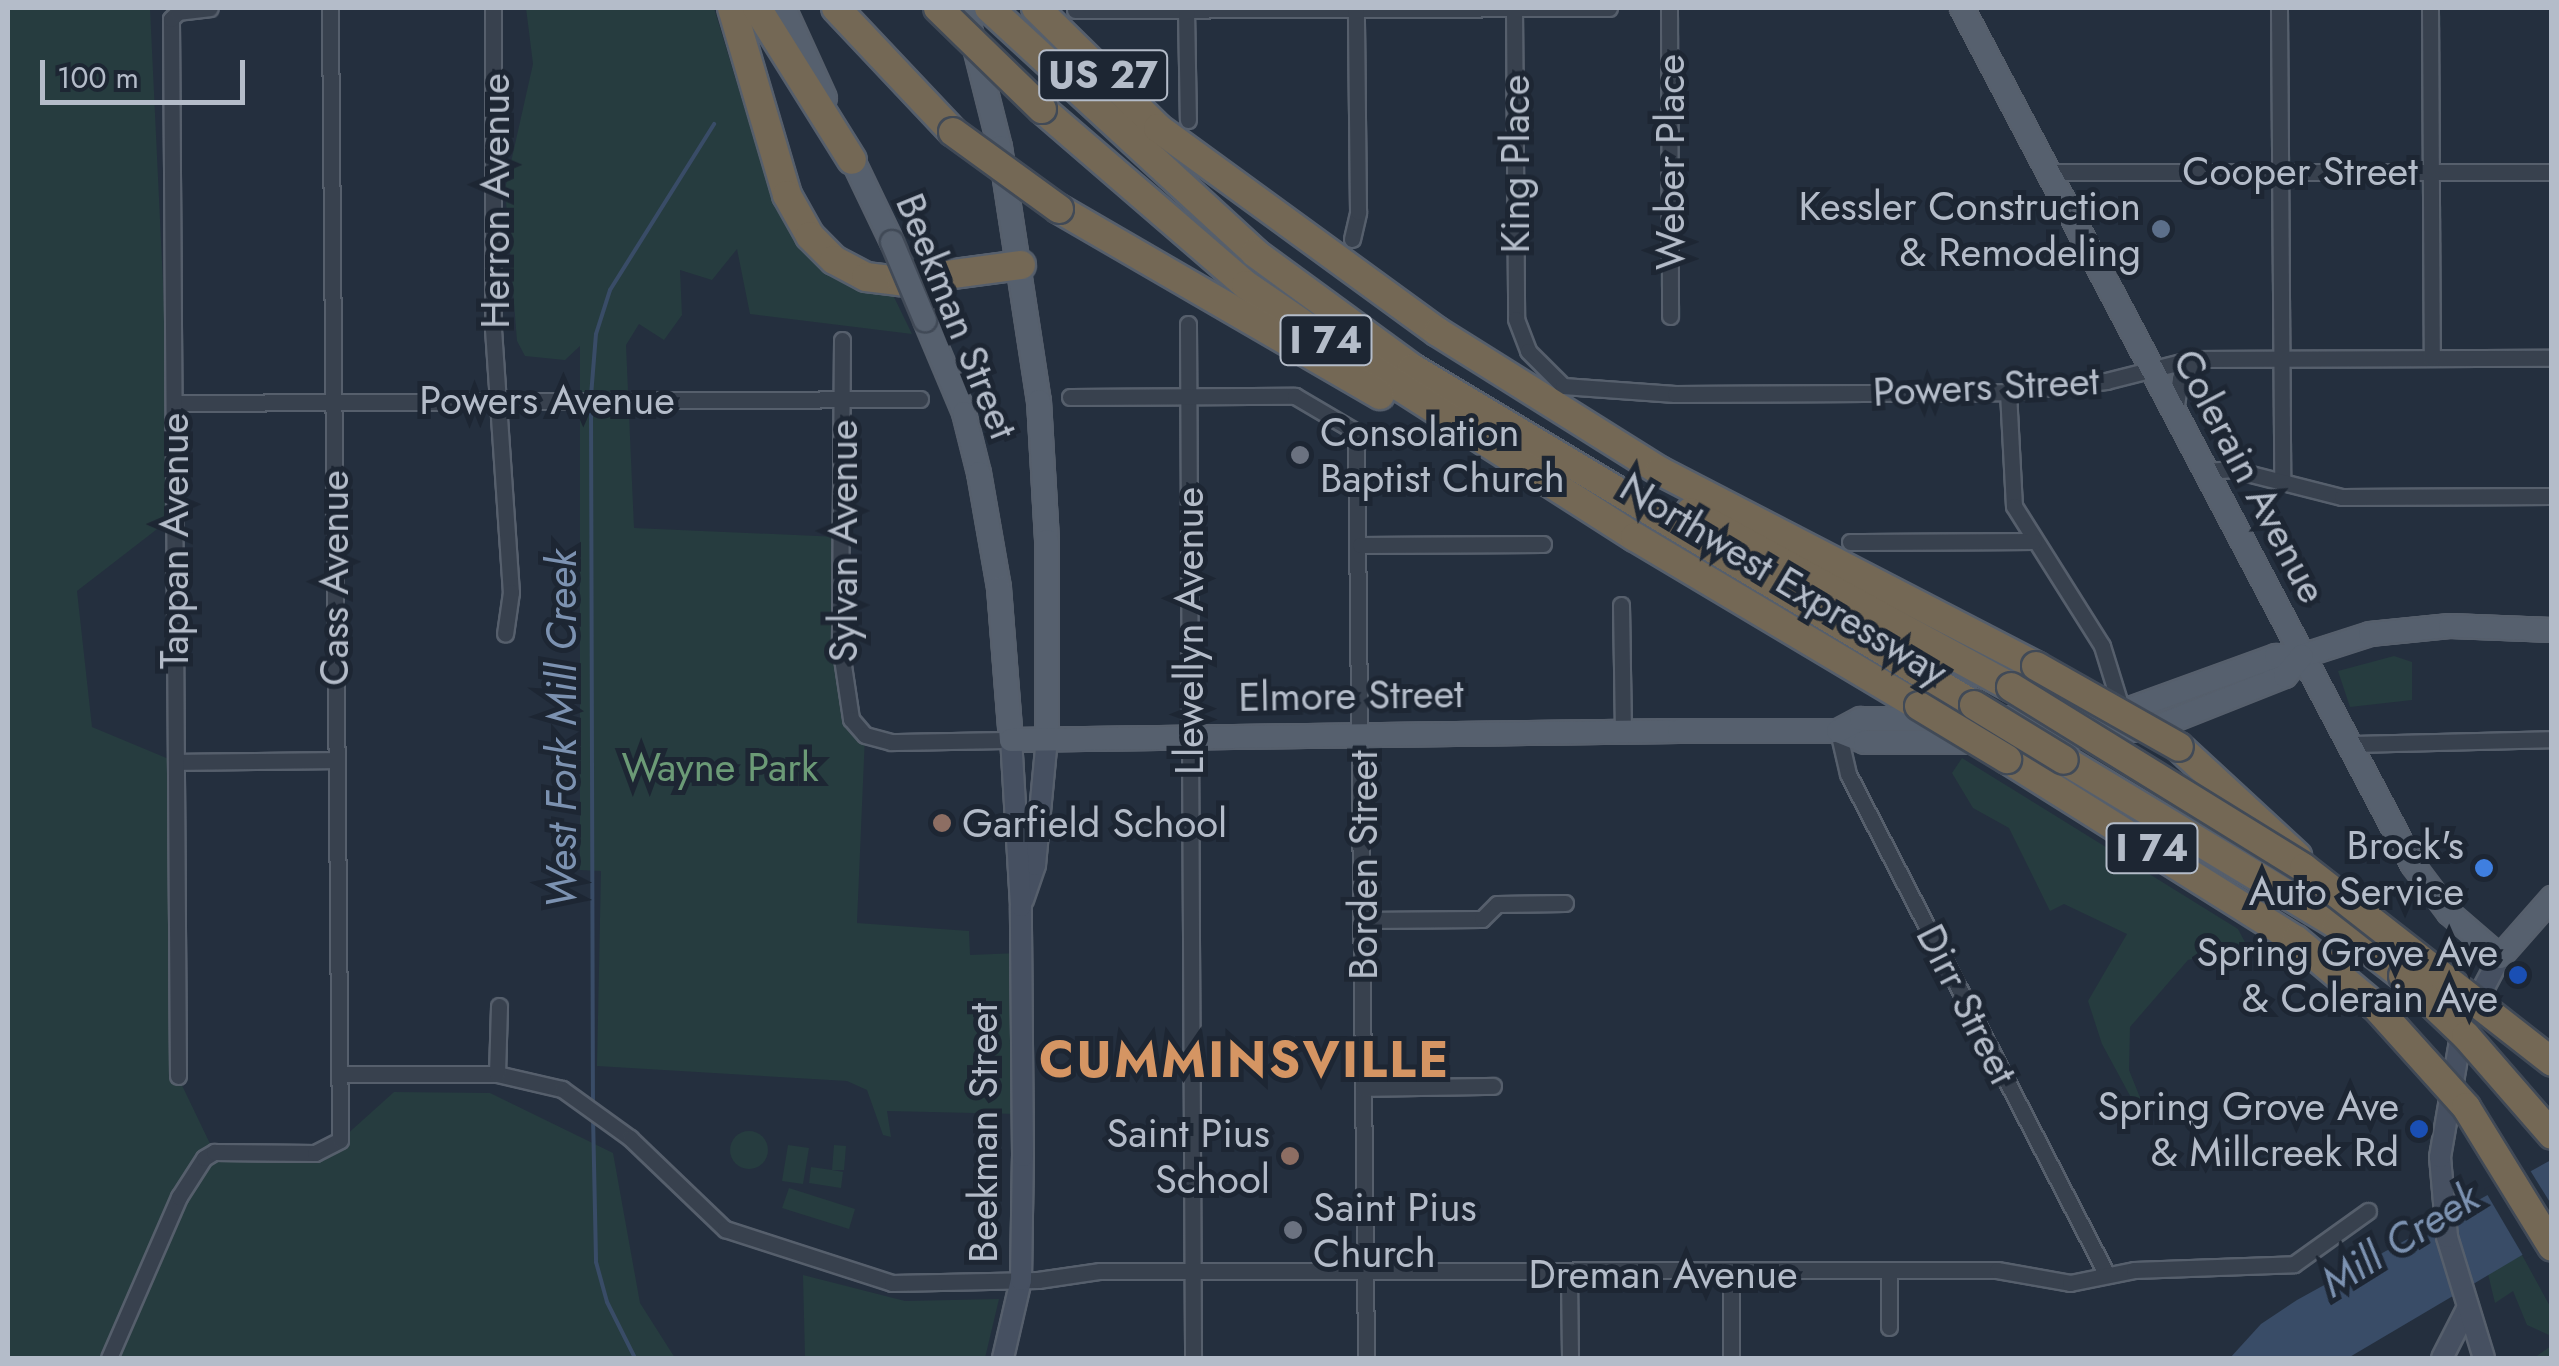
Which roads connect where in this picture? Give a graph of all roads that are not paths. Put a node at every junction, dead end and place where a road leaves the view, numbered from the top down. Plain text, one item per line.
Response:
1 (210, 8) edge
2 (330, 8) edge
3 (492, 8) edge
4 (732, 8) edge
5 (757, 8) edge
6 (784, 8) edge
7 (836, 8) edge
8 (938, 8) edge
9 (965, 8) edge
10 (989, 8) edge
11 (1036, 8) edge
12 (1356, 8) edge
13 (1514, 8) edge
14 (1609, 8) edge
15 (1670, 8) edge
16 (1962, 8) edge
17 (2279, 8) edge
18 (2430, 8) edge
19 (1075, 10) dead end
20 (1186, 10) edge
21 (1180, 130) junction
22 (852, 160) junction
23 (2281, 171) junction
24 (2430, 171) junction
25 (2050, 172) junction
26 (2552, 172) edge
27 (1352, 238) dead end
28 (1020, 265) junction
29 (1670, 316) dead end
30 (1516, 320) joint
31 (1188, 324) dead end
32 (842, 340) dead end
33 (2208, 358) junction
34 (2282, 358) junction
35 (2432, 358) junction
36 (2552, 358) edge
37 (2152, 370) junction
38 (2008, 392) junction
39 (1188, 396) junction
40 (1070, 397) dead end
41 (842, 398) junction
42 (920, 398) dead end
43 (500, 402) junction
44 (174, 403) junction
45 (332, 403) junction
46 (2176, 414) junction
47 (1535, 440) junction
48 (2205, 470) junction
49 (2282, 482) junction
50 (2552, 496) edge
51 (1768, 527) junction
52 (1635, 537) junction
53 (2034, 541) junction
54 (1850, 542) dead end
55 (1543, 544) dead end
56 (1360, 546) junction
57 (1621, 605) dead end
58 (2552, 630) edge
59 (505, 634) dead end
60 (2302, 656) junction
61 (1966, 662) junction
62 (2125, 722) junction
63 (1624, 730) junction
64 (1838, 731) junction
65 (1362, 732) junction
66 (1190, 734) junction
67 (866, 735) joint
68 (1047, 739) junction
69 (2552, 739) edge
70 (1011, 740) junction
71 (2351, 744) junction
72 (335, 760) junction
73 (176, 762) junction
74 (2552, 898) edge
75 (1565, 904) dead end
76 (1021, 906) junction
77 (1363, 920) junction
78 (2500, 957) junction
79 (2403, 976) junction
80 (499, 1006) dead end
81 (2552, 1062) edge
82 (341, 1074) junction
83 (496, 1074) junction
84 (178, 1076) dead end
85 (1493, 1086) dead end
86 (1364, 1088) junction
87 (2552, 1136) edge
88 (2368, 1210) dead end
89 (2552, 1247) edge
90 (1195, 1270) junction
91 (1732, 1273) junction
92 (1889, 1273) junction
93 (2106, 1273) junction
94 (1366, 1274) junction
95 (1569, 1275) junction
96 (1021, 1280) junction
97 (2468, 1307) junction
98 (1889, 1327) dead end
99 (109, 1358) edge
100 (1003, 1358) edge
101 (1193, 1358) edge
102 (1366, 1358) edge
103 (1570, 1358) edge
104 (1732, 1358) edge
105 (2442, 1358) edge
106 (2484, 1358) edge

1 - 44 street, Tappan Avenue
2 - 45 street, Cass Avenue
3 - 43 street, Herron Avenue
4 - 28 highway
5 - 22 highway
6 - 22 main road, Beekman Street
7 - 52 highway, bridge
8 - 52 highway, Northwest Expressway / I 74, bridge
9 - 28 main road, Beekman Street
10 - 47 highway, Northwest Expressway / I 74
11 - 21 highway, US 27
12 - 13 street
12 - 20 street
12 - 27 street
13 - 14 street
13 - 30 street, King Place
15 - 29 street, Weber Place
16 - 25 main road, Colerain Avenue
17 - 23 street
18 - 24 street
19 - 20 street
20 - 21 street
21 - 51 highway
22 - 70 main road, Beekman Street, bridge
23 - 24 street, Cooper Street
23 - 25 street, Cooper Street
23 - 34 street
24 - 26 street, Cooper Street
24 - 35 street
25 - 37 main road, Colerain Avenue
28 - 68 main road, Beekman Street
30 - 38 street, Powers Street
31 - 39 street, Llewellyn Avenue
32 - 41 street, Sylvan Avenue
33 - 34 street, Powers Street
33 - 37 street, Powers Street
33 - 46 street
34 - 35 street, Powers Street
34 - 49 street
35 - 36 street, Powers Street
37 - 38 street, Powers Street
37 - 46 main road, Colerain Avenue
38 - 53 street
39 - 40 street
39 - 56 street, Borden Street
39 - 66 street, Llewellyn Avenue
41 - 42 street, Powers Avenue
41 - 43 street, Powers Avenue
41 - 67 street, Sylvan Avenue
43 - 45 street, Powers Avenue
43 - 59 street, Herron Avenue
44 - 45 street, Powers Avenue
44 - 73 street, Tappan Avenue
45 - 72 street, Cass Avenue
46 - 48 main road, Colerain Avenue
47 - 61 highway
47 - 79 highway, Northwest Expressway / I 74, bridge
48 - 49 street
48 - 60 main road, Colerain Avenue
49 - 50 street
51 - 61 highway
51 - 79 highway, bridge
52 - 89 highway, Northwest Expressway / I 74, bridge
53 - 54 street
53 - 62 street
55 - 56 street
56 - 65 street, Borden Street
57 - 63 street
58 - 60 main road, Elmore Street
60 - 62 main road, Elmore Street
60 - 71 main road, Colerain Avenue
61 - 81 highway, bridge
62 - 64 main road, Elmore Street
63 - 64 main road, Elmore Street
63 - 65 main road, Elmore Street
64 - 93 street, Dirr Street
65 - 66 main road, Elmore Street
65 - 77 street, Borden Street
66 - 68 main road, Elmore Street
66 - 90 street, Llewellyn Avenue
67 - 70 street, Elmore Street
68 - 70 main road, Elmore Street
68 - 76 main road, Beekman Street
69 - 71 street
70 - 76 main road, Beekman Street
71 - 78 main road, Colerain Avenue
72 - 73 street
72 - 82 street, Cass Avenue
73 - 84 street, Tappan Avenue
74 - 78 main road
75 - 77 street
76 - 96 main road, Beekman Street
77 - 86 street, Borden Street
78 - 97 main road
79 - 87 highway, Northwest Expressway / I 74, bridge
80 - 83 street
82 - 83 street, Dreman Avenue
82 - 99 street, Cass Avenue
83 - 96 street, Dreman Avenue
85 - 86 street
86 - 94 street, Borden Street
88 - 93 street, Dreman Avenue
90 - 94 street, Dreman Avenue
90 - 96 street, Dreman Avenue
90 - 101 street, Llewellyn Avenue
91 - 92 street, Dreman Avenue
91 - 95 street, Dreman Avenue
91 - 104 street
92 - 93 street, Dreman Avenue
92 - 98 street
94 - 95 street, Dreman Avenue
94 - 102 street, Borden Street
95 - 103 street
96 - 100 main road, Beekman Street
97 - 105 main road
97 - 106 main road

